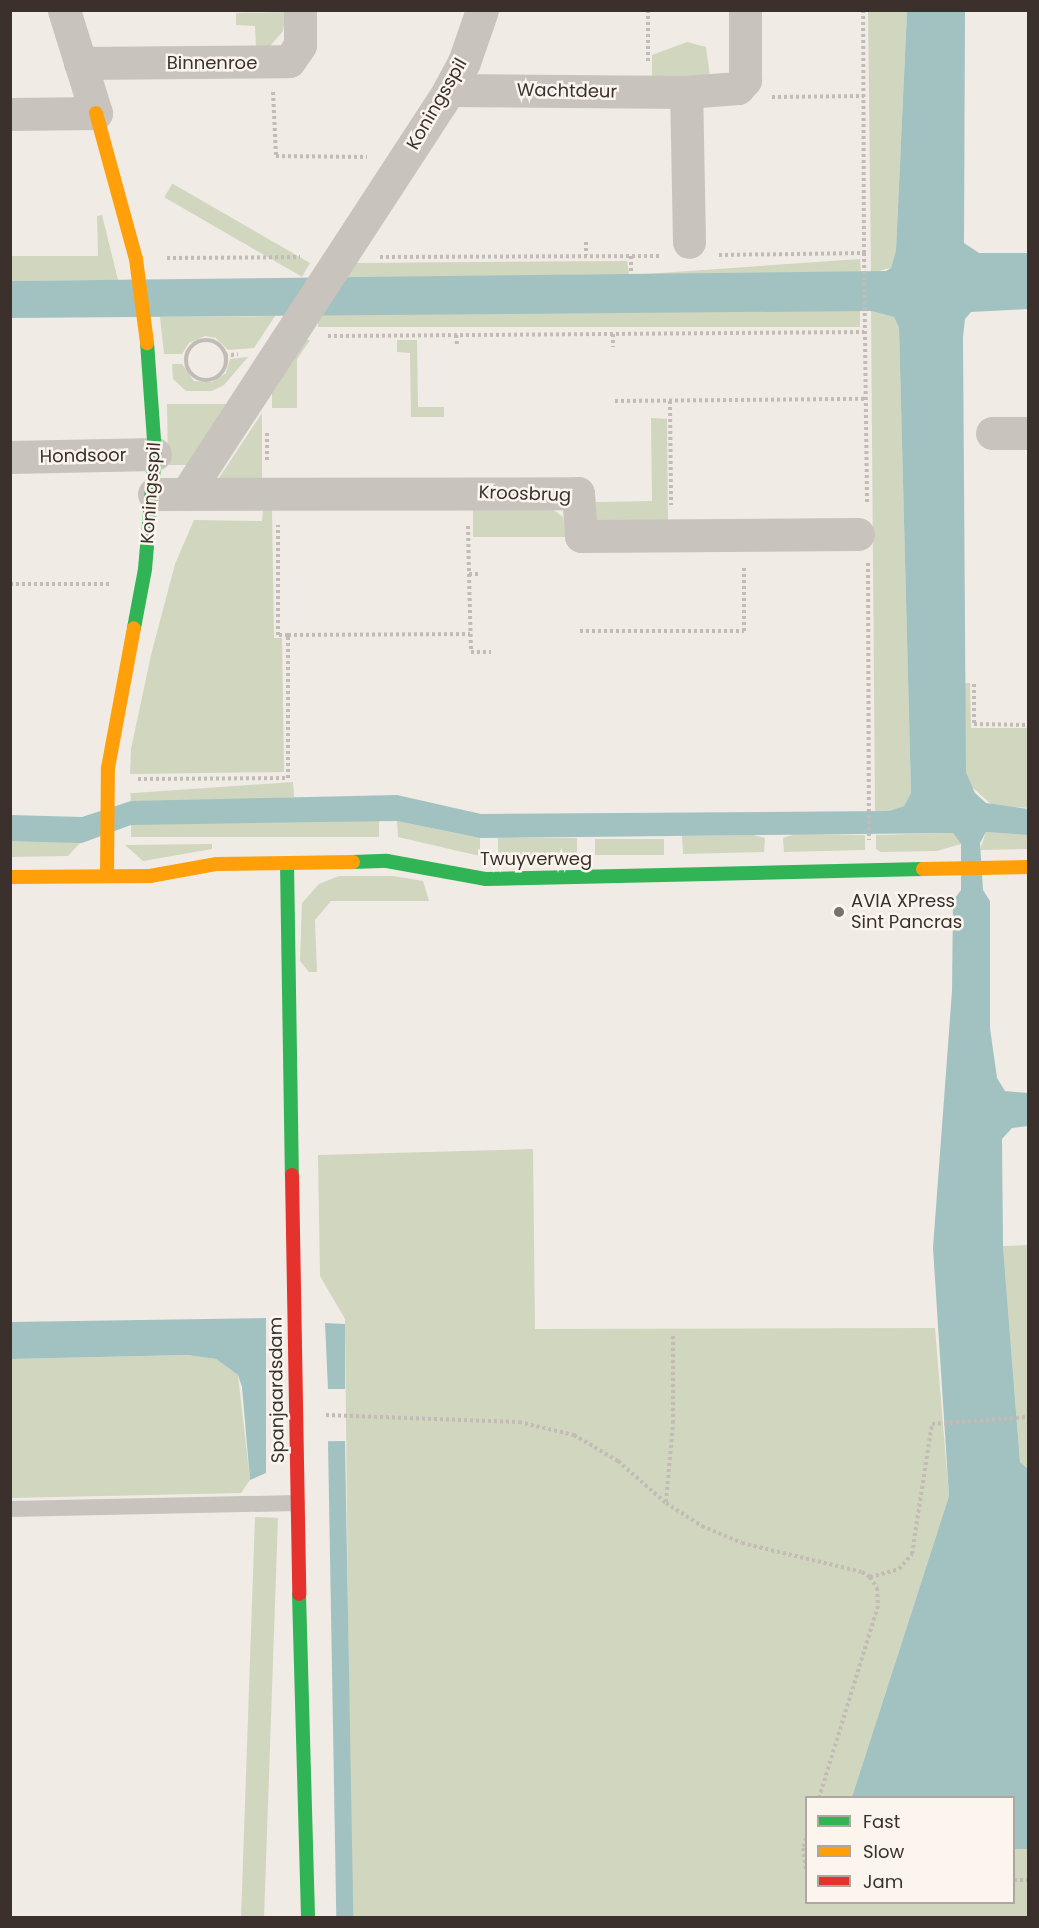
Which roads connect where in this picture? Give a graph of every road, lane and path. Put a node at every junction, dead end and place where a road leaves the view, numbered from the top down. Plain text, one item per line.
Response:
1 (64, 10) edge
2 (300, 10) edge
3 (482, 10) edge
4 (648, 10) edge
5 (745, 10) edge
6 (863, 10) edge
7 (80, 63) junction
8 (272, 64) junction
9 (742, 84) junction
10 (449, 90) junction
11 (648, 92) junction
12 (686, 92) junction
13 (864, 96) junction
14 (10, 114) edge
15 (96, 114) junction
16 (406, 157) junction
17 (586, 242) dead end
18 (689, 251) junction
19 (586, 255) junction
20 (864, 255) junction
21 (631, 256) junction
22 (337, 260) junction
23 (137, 262) junction
24 (631, 273) dead end
25 (289, 333) junction
26 (613, 333) junction
27 (456, 335) junction
28 (457, 344) dead end
29 (613, 347) dead end
30 (186, 354) joint
31 (866, 399) dead end
32 (670, 400) junction
33 (615, 401) dead end
34 (992, 433) dead end
35 (1029, 433) edge
36 (155, 454) junction
37 (10, 458) edge
38 (468, 493) junction
39 (154, 494) junction
40 (186, 494) junction
41 (277, 494) junction
42 (858, 534) dead end
43 (671, 535) junction
44 (743, 535) junction
45 (469, 574) junction
46 (480, 574) dead end
47 (10, 584) edge
48 (142, 584) junction
49 (580, 631) dead end
50 (470, 634) junction
51 (288, 635) junction
52 (491, 652) dead end
53 (974, 684) dead end
54 (1029, 725) edge
55 (108, 780) junction
56 (870, 798) dead end
57 (869, 843) dead end
58 (287, 862) junction
59 (1029, 867) edge
60 (107, 876) junction
61 (10, 877) edge
62 (673, 1336) dead end
63 (295, 1414) junction
64 (1027, 1416) edge
65 (297, 1503) junction
66 (666, 1503) junction
67 (10, 1509) edge
68 (870, 1577) junction
69 (819, 1796) edge
70 (805, 1843) edge
71 (805, 1859) edge
72 (308, 1917) edge

1 - 7 street
2 - 8 street, Binnenroe
3 - 10 street, Koningsspil
4 - 11 path
5 - 9 street
6 - 13 path
7 - 8 street, Binnenroe
7 - 15 street
8 - 16 path
9 - 12 street, Wachtdeur
9 - 13 path
10 - 11 street, Wachtdeur
10 - 16 street, Koningsspil
11 - 12 street, Wachtdeur
12 - 18 street
13 - 20 path
14 - 15 street
15 - 23 street, Koningsspil
16 - 22 street, Koningsspil
17 - 19 path
18 - 20 path
18 - 21 path
19 - 21 path
19 - 22 path
20 - 26 path
21 - 24 path
22 - 23 path
22 - 25 street, Koningsspil
23 - 36 street, Koningsspil
25 - 27 path
25 - 40 street, Koningsspil
26 - 27 path
26 - 29 path
27 - 28 path
30 - 30 path
31 - 32 path
32 - 33 path
32 - 43 path
34 - 35 street
36 - 37 street, Hondsoor
36 - 39 street, Koningsspil
38 - 41 street, Kroosbrug
38 - 43 street, Kroosbrug
38 - 45 path
39 - 40 street, Kroosbrug
39 - 48 street, Koningsspil
40 - 41 street, Kroosbrug
41 - 51 path
42 - 44 street, Kroosbrug
43 - 44 street, Kroosbrug
44 - 49 path
45 - 46 path
45 - 50 path
47 - 48 path
48 - 55 street, Koningsspil
50 - 51 path
50 - 52 path
51 - 55 path
53 - 54 path
55 - 60 street, Koningsspil
56 - 57 path
58 - 59 street, Twuyverweg
58 - 60 street, Twuyverweg
58 - 63 street, Spanjaardsdam
60 - 61 street, Twuyverweg
62 - 66 path
63 - 65 street, Spanjaardsdam
63 - 66 path
64 - 68 path
65 - 67 lane
65 - 72 street, Spanjaardsdam
66 - 68 path
68 - 69 path
70 - 71 path

